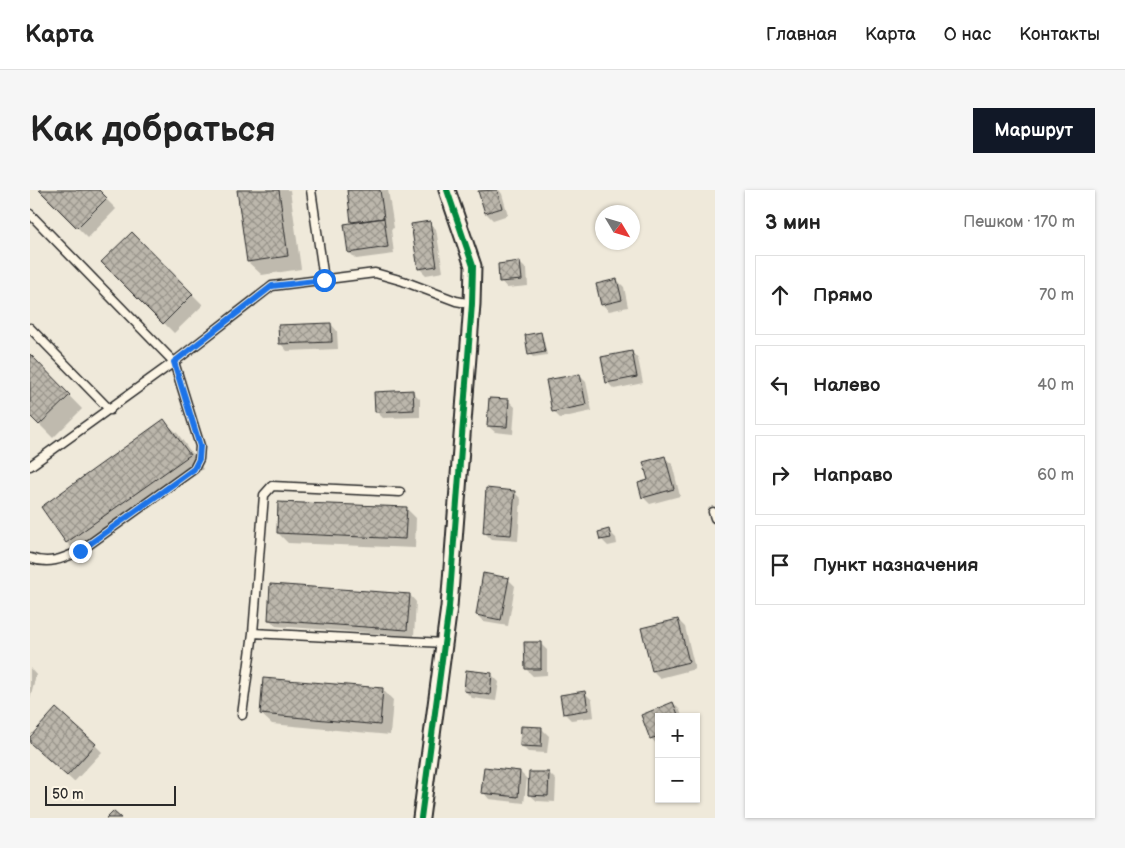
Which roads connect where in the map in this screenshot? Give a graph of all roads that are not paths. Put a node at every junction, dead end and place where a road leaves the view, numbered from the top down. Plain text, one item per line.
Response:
1 (311, 190) edge
2 (447, 190) edge
3 (30, 214) edge
4 (324, 280) junction
5 (472, 304) junction
6 (30, 328) edge
7 (174, 362) junction
8 (110, 410) junction
9 (30, 466) edge
10 (400, 492) dead end
11 (30, 558) edge
12 (253, 633) junction
13 (444, 643) junction
14 (242, 715) dead end
15 (421, 818) edge

1 - 4 lane
2 - 5 street
3 - 7 lane
4 - 5 lane
4 - 7 lane
5 - 13 street
6 - 8 lane
7 - 8 lane
7 - 11 lane
8 - 9 lane
10 - 12 lane
12 - 13 lane
12 - 14 lane
13 - 15 street

